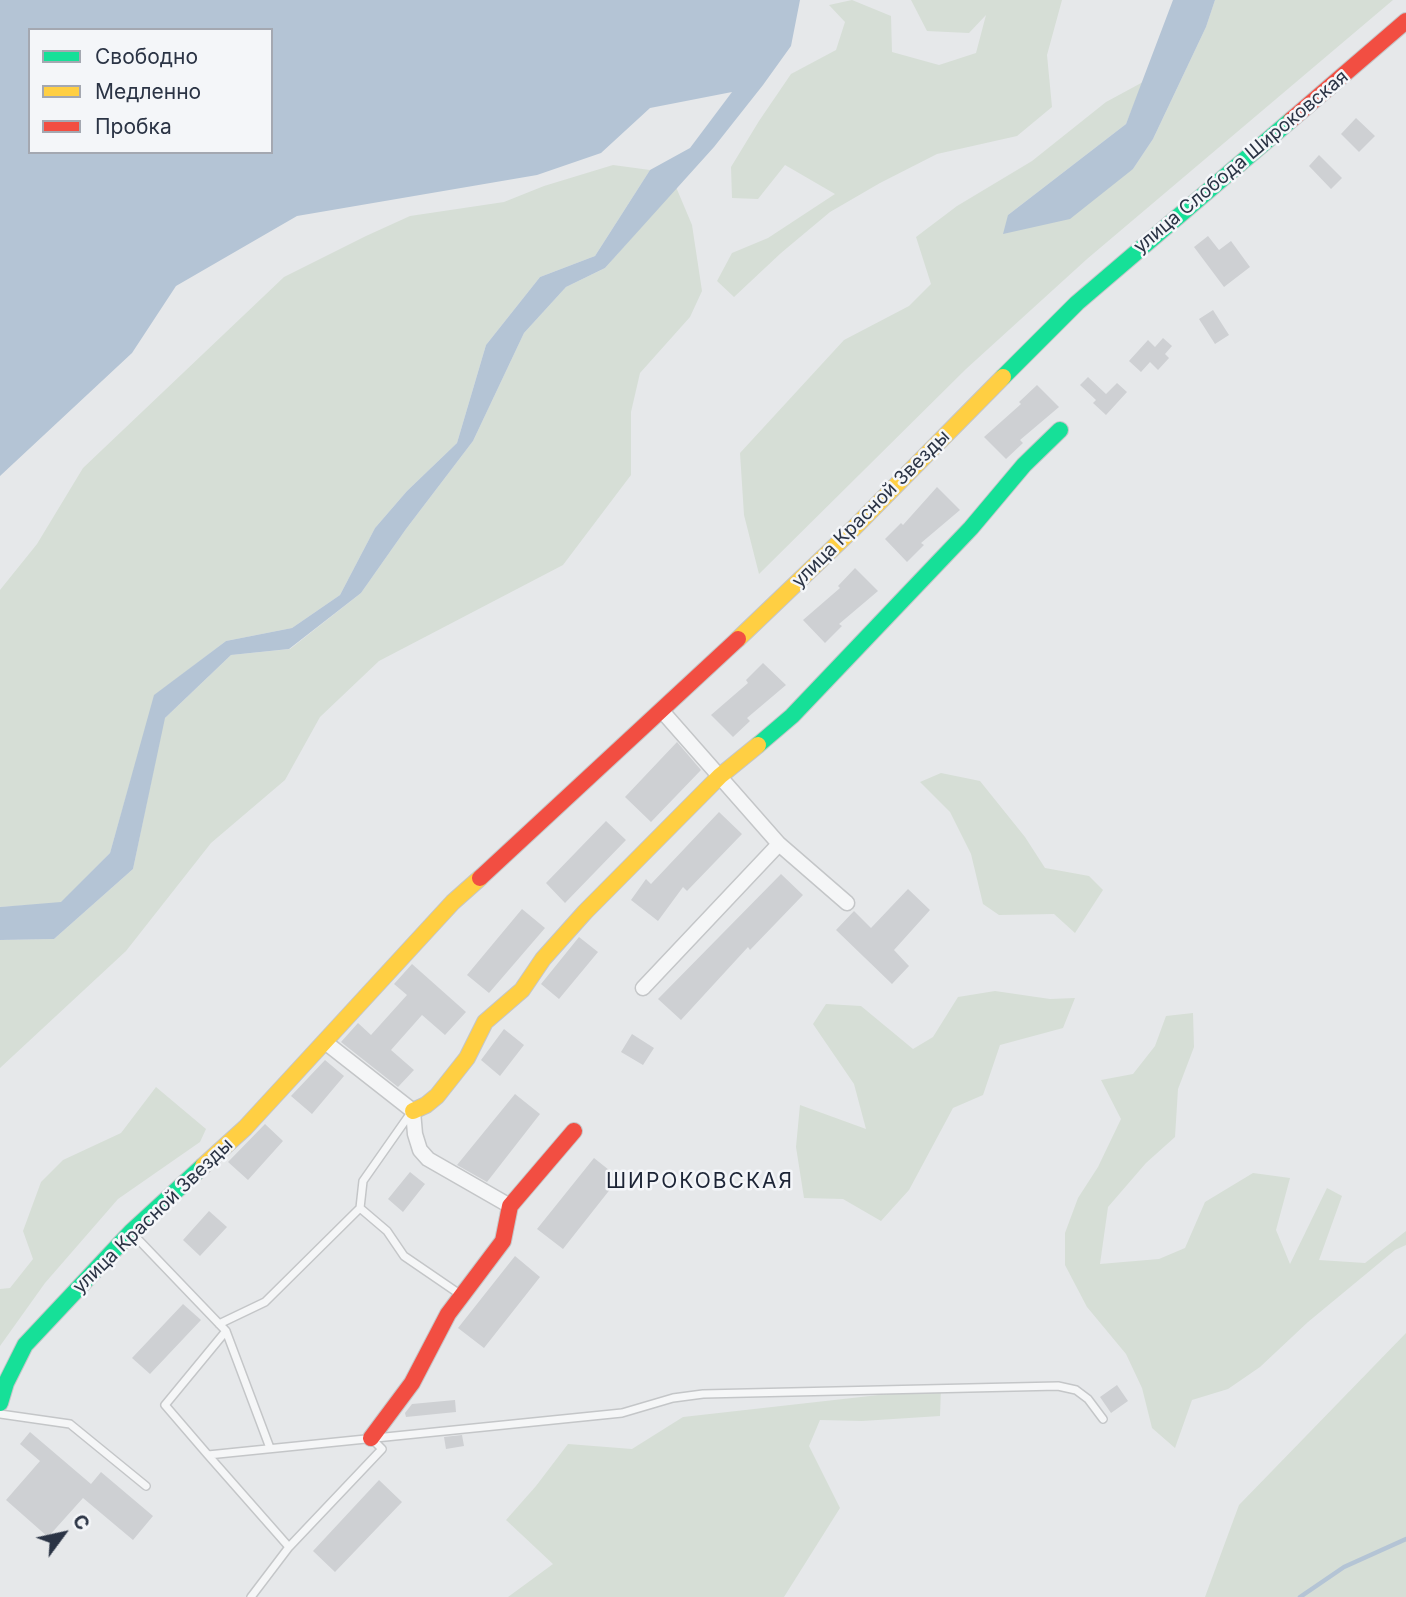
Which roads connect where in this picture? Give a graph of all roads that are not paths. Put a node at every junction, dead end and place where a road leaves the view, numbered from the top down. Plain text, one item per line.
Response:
1 (1406, 22) edge
2 (1077, 303) joint
3 (1060, 430) dead end
4 (662, 711) junction
5 (720, 776) junction
6 (779, 844) junction
7 (847, 904) dead end
8 (643, 988) dead end
9 (325, 1042) junction
10 (413, 1111) junction
11 (574, 1131) dead end
12 (510, 1206) junction
13 (360, 1208) junction
14 (131, 1232) junction
15 (462, 1296) junction
16 (219, 1324) junction
17 (226, 1331) junction
18 (0, 1404) edge
19 (0, 1414) edge
20 (1103, 1419) dead end
21 (371, 1438) junction
22 (270, 1448) junction
23 (208, 1455) junction
24 (146, 1486) dead end
25 (289, 1547) junction
26 (251, 1597) edge

1 - 2 street, улица Слобода Широковская
2 - 4 street, улица Красной Звезды
3 - 5 street
4 - 5 street
4 - 9 street, улица Красной Звезды
5 - 6 street
5 - 10 street
6 - 7 street
6 - 8 street
9 - 10 street
9 - 14 street, улица Красной Звезды
10 - 12 street
10 - 13 lane
11 - 12 street
12 - 15 street
13 - 15 lane
13 - 16 lane
14 - 16 lane
14 - 18 street, улица Красной Звезды
15 - 21 street
16 - 17 lane
17 - 22 lane
17 - 23 lane
19 - 24 lane
20 - 21 lane
21 - 22 lane
21 - 25 lane
22 - 23 lane
23 - 25 lane
25 - 26 lane

